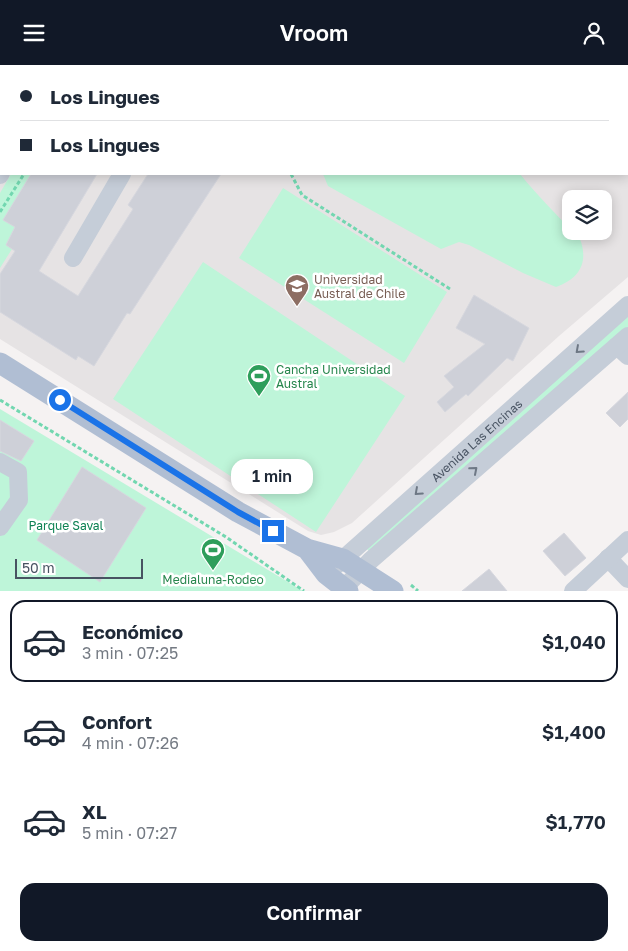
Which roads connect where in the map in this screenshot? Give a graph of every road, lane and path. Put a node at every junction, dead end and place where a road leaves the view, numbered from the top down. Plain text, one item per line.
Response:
1 (23, 175) edge
2 (121, 175) edge
3 (292, 175) edge
4 (0, 212) edge
5 (73, 258) dead end
6 (450, 289) dead end
7 (628, 305) edge
8 (600, 330) junction
9 (621, 347) edge
10 (0, 363) edge
11 (0, 400) edge
12 (0, 462) edge
13 (0, 527) edge
14 (628, 540) edge
15 (307, 549) junction
16 (608, 558) junction
17 (361, 567) junction
18 (326, 574) junction
19 (628, 579) edge
20 (346, 589) edge
21 (304, 591) edge
22 (393, 591) edge
23 (573, 591) edge

1 - 4 path
2 - 5 street
3 - 6 path
7 - 8 street, Avenida Las Encinas
8 - 9 street
8 -> 17 street, Avenida Las Encinas
17 -> 9 street, Avenida Las Encinas
10 - 15 main road
11 - 21 path
12 - 13 street
14 - 16 street
15 - 17 main road
15 - 18 main road
16 - 19 street
16 - 23 street
17 - 18 street, Avenida Las Encinas
17 - 20 street, Avenida Las Encinas
17 - 22 main road
18 - 20 main road

